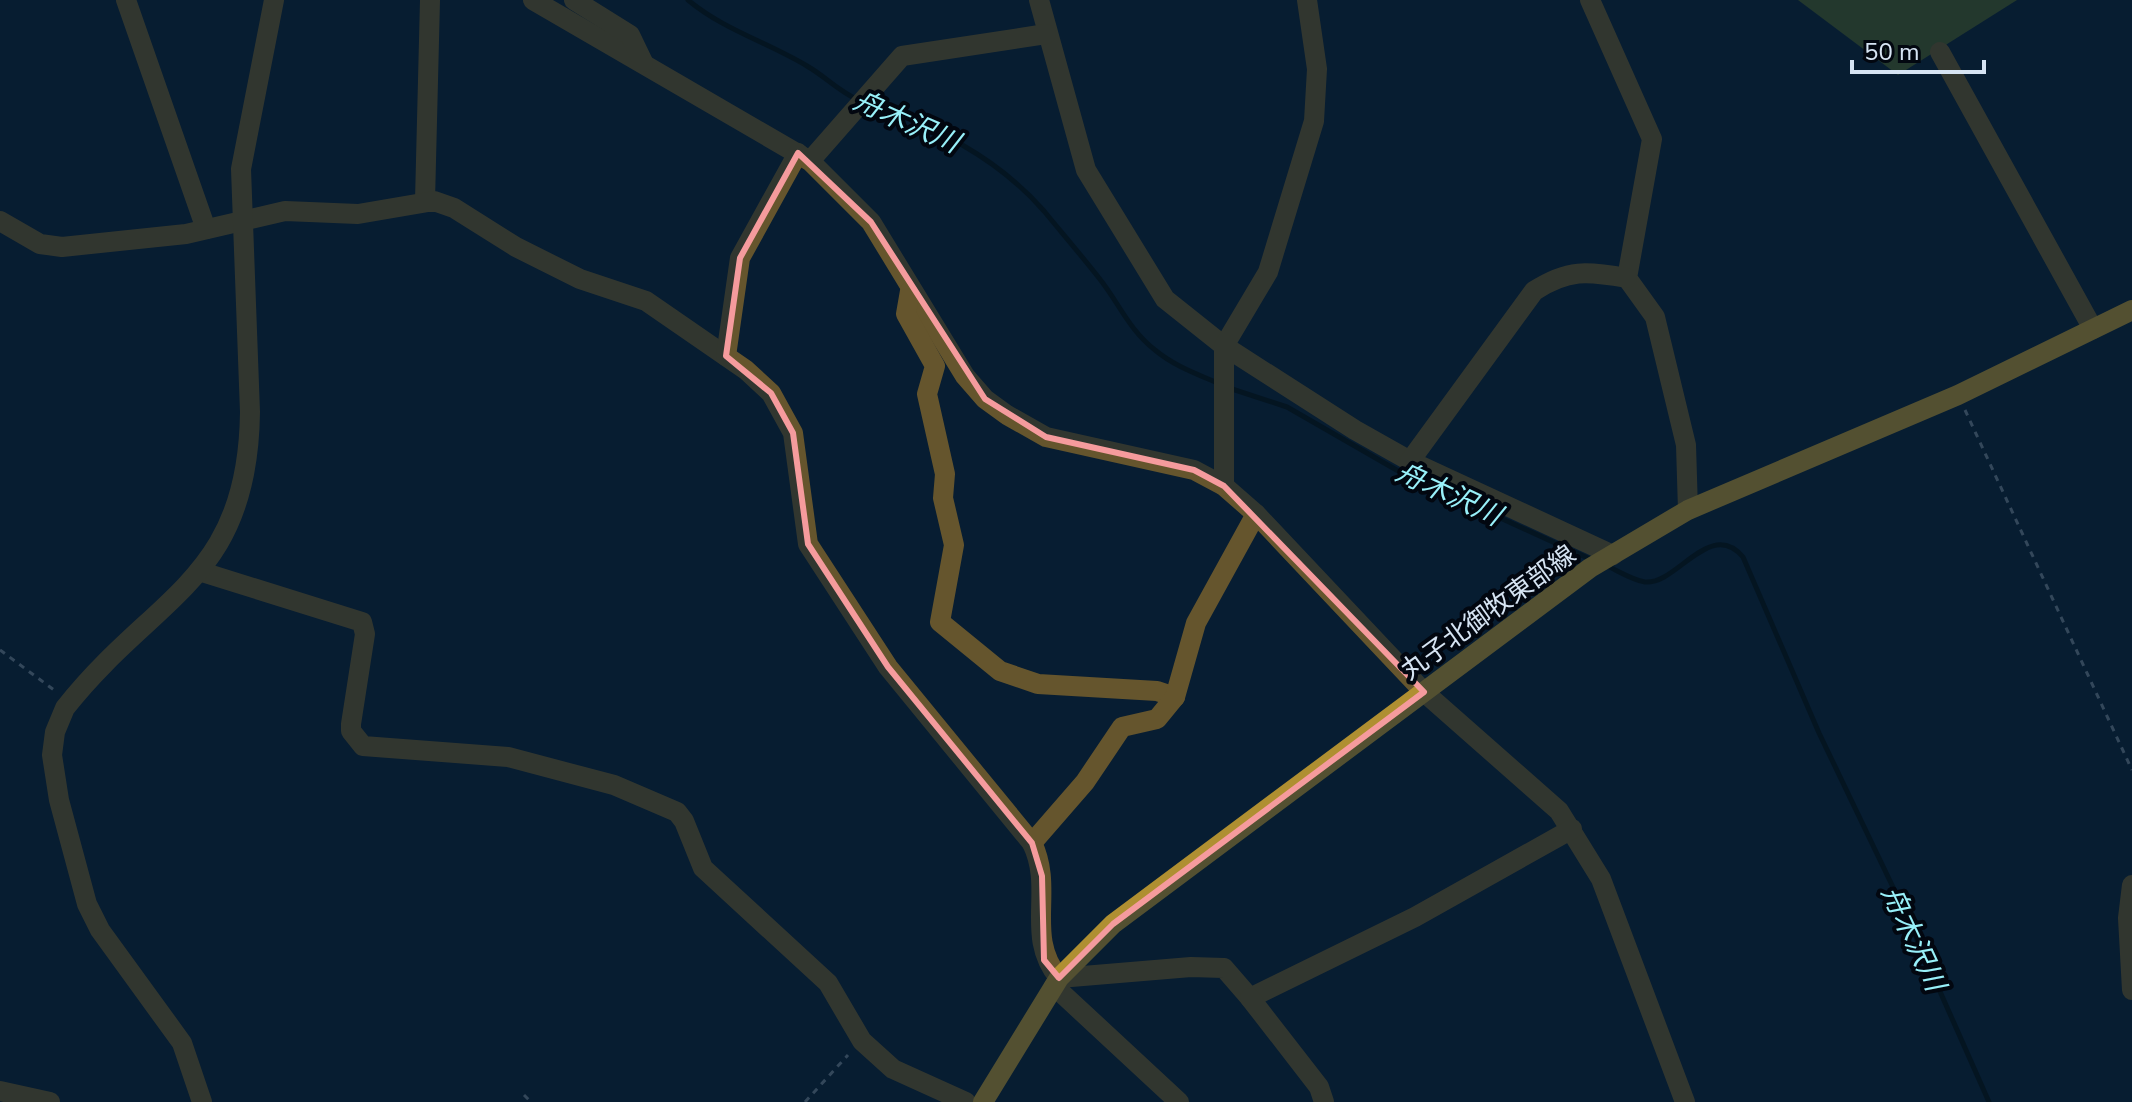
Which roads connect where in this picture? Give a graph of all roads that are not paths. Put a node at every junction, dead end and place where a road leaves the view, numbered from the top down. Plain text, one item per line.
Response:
1 (126, 0) edge
2 (274, 0) edge
3 (430, 0) edge
4 (533, 0) edge
5 (574, 0) edge
6 (1039, 0) edge
7 (1307, 0) edge
8 (1590, 0) edge
9 (1046, 34) junction
10 (1940, 52) dead end
11 (643, 62) junction
12 (804, 157) junction
13 (425, 201) junction
14 (0, 221) edge
15 (246, 221) junction
16 (206, 229) junction
17 (1627, 278) junction
18 (910, 291) junction
19 (2132, 310) edge
20 (2093, 329) junction
21 (1224, 346) junction
22 (726, 356) junction
23 (1410, 461) junction
24 (1224, 486) junction
25 (1688, 510) junction
26 (1256, 514) junction
27 (1613, 555) junction
28 (202, 572) junction
29 (1424, 692) junction
30 (1175, 697) junction
31 (1572, 829) junction
32 (1032, 843) junction
33 (2132, 885) edge
34 (1057, 982) junction
35 (2132, 990) edge
36 (1250, 998) junction
37 (5, 1096) edge
38 (197, 1100) edge
39 (50, 1102) edge
40 (966, 1102) edge
41 (983, 1102) edge
42 (1179, 1102) edge
43 (1324, 1102) edge
44 (1685, 1102) edge

1 - 16 street
2 - 15 street
3 - 13 street
4 - 11 street
5 - 11 street
6 - 9 street
7 - 21 street
8 - 17 street
9 - 12 street
9 - 21 street
10 - 20 street
11 - 12 street
12 - 18 street
12 - 22 street
13 - 15 street
13 - 22 street
14 - 16 street
15 - 16 street
15 - 28 street
17 - 23 street
17 - 25 street
18 - 24 street
18 - 30 street
19 - 20 main road, 丸子北御牧東部線
20 - 25 main road, 丸子北御牧東部線
21 - 23 street
21 - 24 street
22 - 32 street
23 - 27 street
24 - 26 street
25 - 27 main road, 丸子北御牧東部線
26 - 29 street
26 - 30 street
27 - 29 main road, 丸子北御牧東部線
28 - 38 street
28 - 40 street
29 - 31 street
29 - 34 main road, 丸子北御牧東部線
30 - 32 street
31 - 36 street
31 - 44 street
32 - 34 street
33 - 35 street
34 - 36 street
34 - 41 main road, 丸子北御牧東部線
34 - 42 street
36 - 43 street
37 - 39 street

